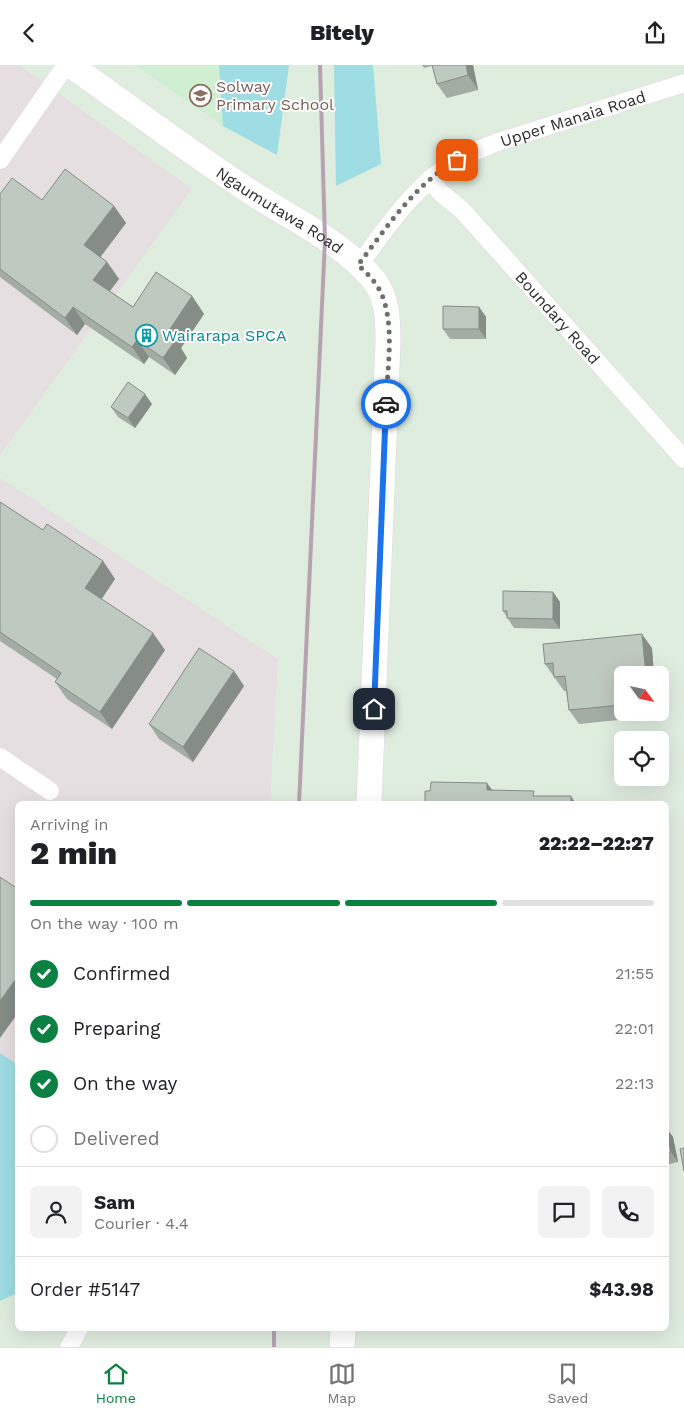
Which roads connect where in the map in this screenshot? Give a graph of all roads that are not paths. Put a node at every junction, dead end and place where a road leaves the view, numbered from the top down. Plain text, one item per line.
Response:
1 (68, 65) edge
2 (684, 83) edge
3 (0, 160) edge
4 (430, 179) junction
5 (358, 265) junction
6 (684, 459) edge
7 (0, 757) edge
8 (50, 791) dead end
9 (369, 801) edge
10 (343, 1331) edge
11 (342, 1347) edge

1 - 3 street
1 - 5 main road, Ngaumutawa Road
2 - 4 street, Upper Manaia Road
4 - 5 street, Upper Manaia Road
4 - 6 street, Boundary Road
5 - 9 main road, Ngaumutawa Road
7 - 8 street
10 - 11 main road

